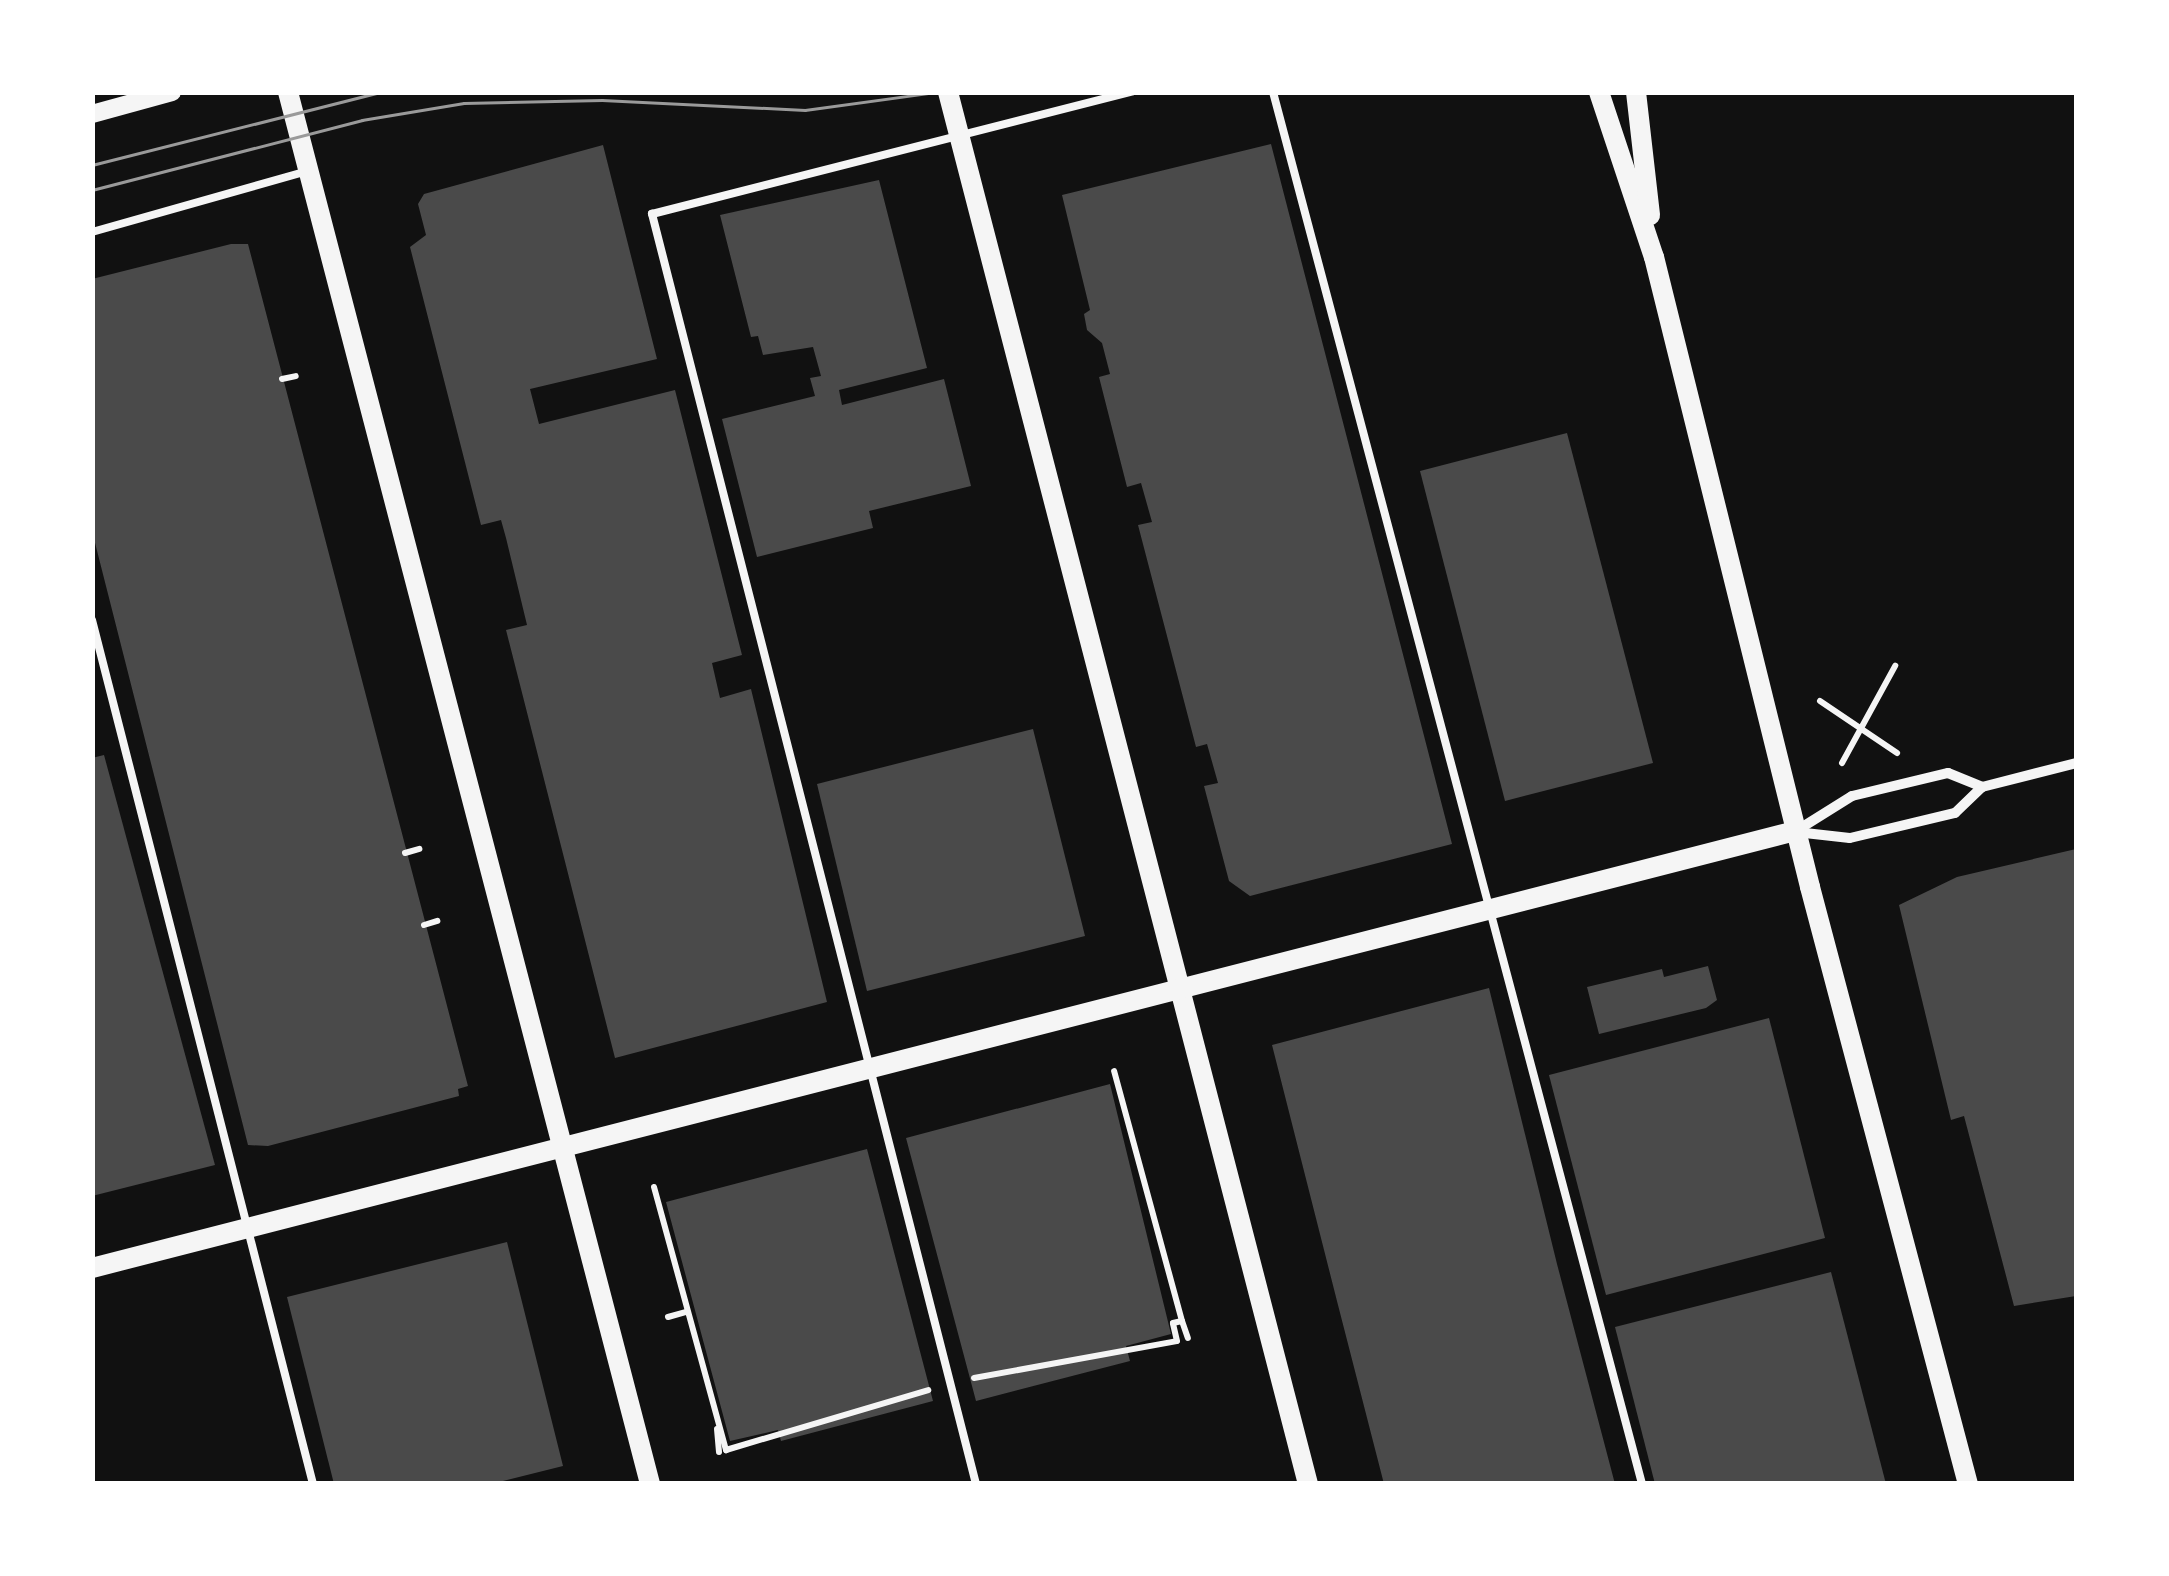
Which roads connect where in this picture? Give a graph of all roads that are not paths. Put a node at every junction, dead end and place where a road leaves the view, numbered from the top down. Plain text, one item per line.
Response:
1 (172, 92) edge
2 (288, 92) edge
3 (948, 92) edge
4 (1132, 92) edge
5 (1273, 92) edge
6 (1599, 92) edge
7 (1636, 92) edge
8 (92, 114) edge
9 (961, 138) junction
10 (308, 171) junction
11 (92, 232) edge
12 (1654, 257) junction
13 (92, 620) edge
14 (2076, 763) edge
15 (1982, 787) junction
16 (1796, 832) junction
17 (1492, 909) junction
18 (1178, 990) junction
19 (867, 1067) junction
20 (564, 1144) junction
21 (246, 1227) junction
22 (92, 1268) edge
23 (314, 1484) edge
24 (650, 1484) edge
25 (976, 1484) edge
26 (1308, 1484) edge
27 (1642, 1484) edge
28 (1968, 1484) edge

1 - 8 street
2 - 10 main road
3 - 9 main road
4 - 9 lane
5 - 17 lane
6 - 12 main road
7 - 12 main road
9 - 18 main road
9 - 19 lane
10 - 11 lane
10 - 20 main road
12 - 16 main road
13 - 21 lane
14 - 15 street
15 - 16 street
15 - 16 street
16 - 17 main road
16 - 28 main road
17 - 18 main road
17 - 27 lane
18 - 19 main road
18 - 26 main road
19 - 20 main road
19 - 25 lane
20 - 21 main road
20 - 24 main road
21 - 22 main road
21 - 23 lane

